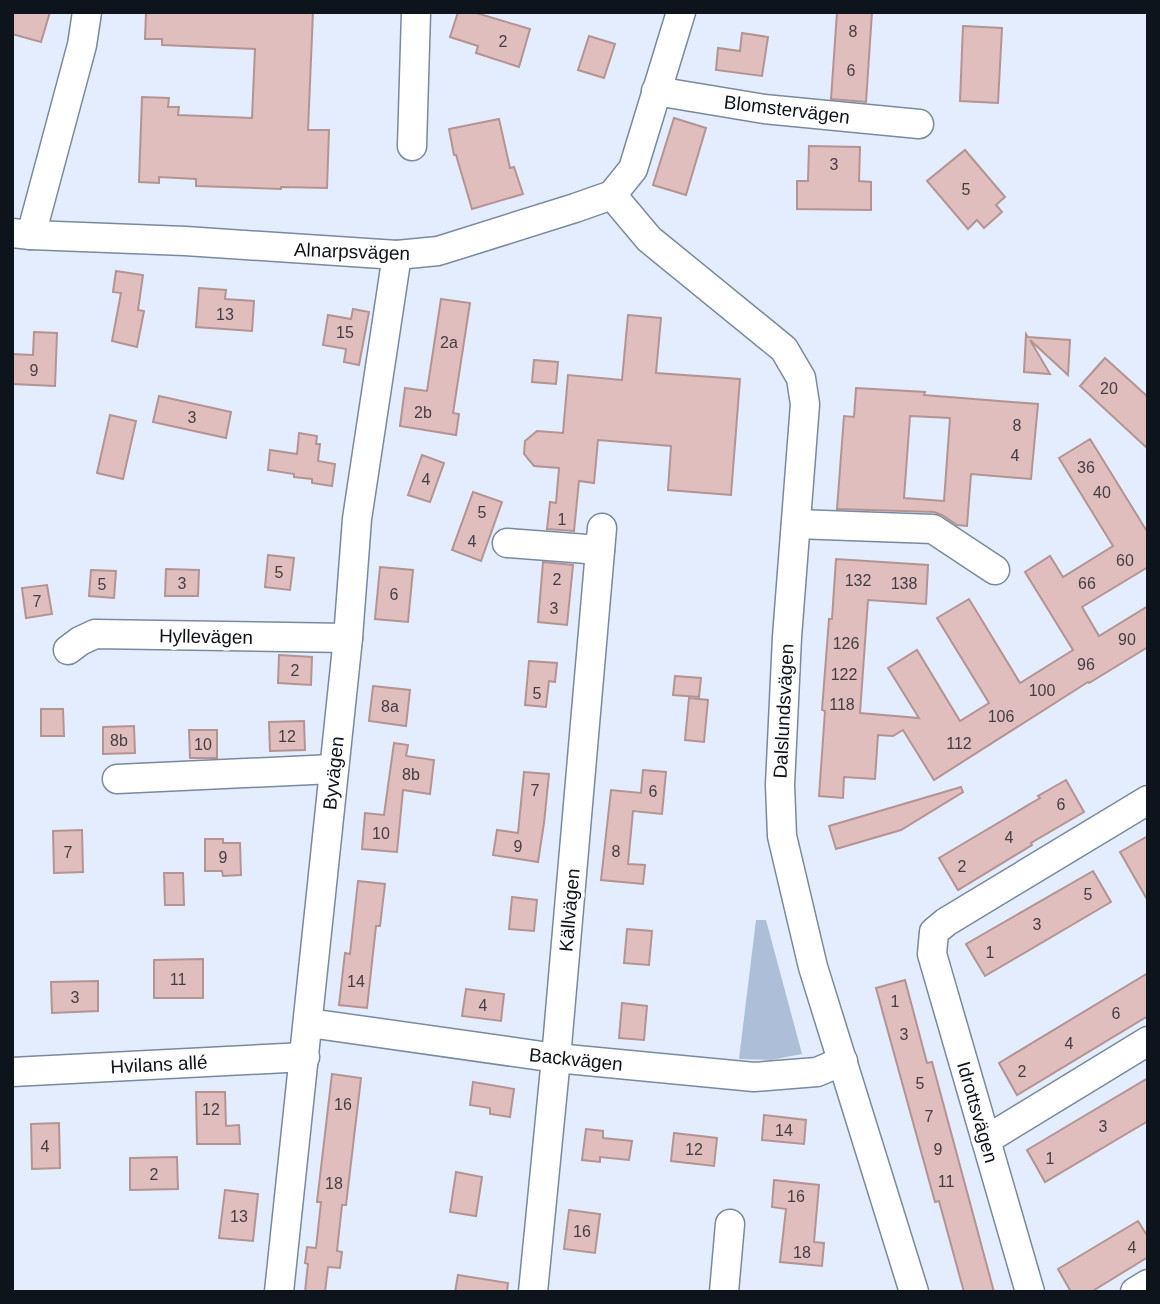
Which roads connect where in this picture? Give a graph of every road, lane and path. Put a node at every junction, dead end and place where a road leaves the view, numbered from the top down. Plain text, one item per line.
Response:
1 (87, 12) edge
2 (416, 12) edge
3 (681, 12) edge
4 (656, 91) junction
5 (919, 124) dead end
6 (412, 146) dead end
7 (612, 195) junction
8 (22, 234) edge
9 (397, 256) junction
10 (796, 524) junction
11 (507, 543) dead end
12 (995, 570) dead end
13 (348, 638) junction
14 (68, 650) dead end
15 (334, 769) junction
16 (117, 779) dead end
17 (1148, 800) edge
18 (309, 1023) junction
19 (1148, 1041) edge
20 (305, 1057) junction
21 (556, 1058) junction
22 (843, 1061) junction
23 (12, 1072) edge
24 (986, 1140) junction
25 (730, 1224) dead end
26 (1148, 1284) edge
27 (279, 1292) edge
28 (533, 1292) edge
29 (724, 1292) edge
30 (915, 1292) edge
31 (1030, 1292) edge
32 (1135, 1292) edge

1 - 8 street
2 - 6 street
3 - 4 street
4 - 5 street, Blomstervägen
4 - 7 street
7 - 9 street, Alnarpsvägen
7 - 10 street, Dalslundsvägen
8 - 9 street, Alnarpsvägen
9 - 13 street, Byvägen
10 - 12 street
10 - 22 street, Dalslundsvägen
11 - 21 street, Källvägen
13 - 14 street, Hyllevägen
13 - 15 street, Byvägen
15 - 16 street
15 - 18 street, Byvägen
17 - 24 street, Idrottsvägen
18 - 20 street, Byvägen
18 - 21 street, Backvägen
19 - 24 street
20 - 23 street, Hvilans allé
20 - 27 street, Byvägen
21 - 22 street, Backvägen
21 - 28 street, Källvägen
22 - 30 street, Dalslundsvägen
24 - 31 street, Idrottsvägen
25 - 29 street
26 - 32 street

